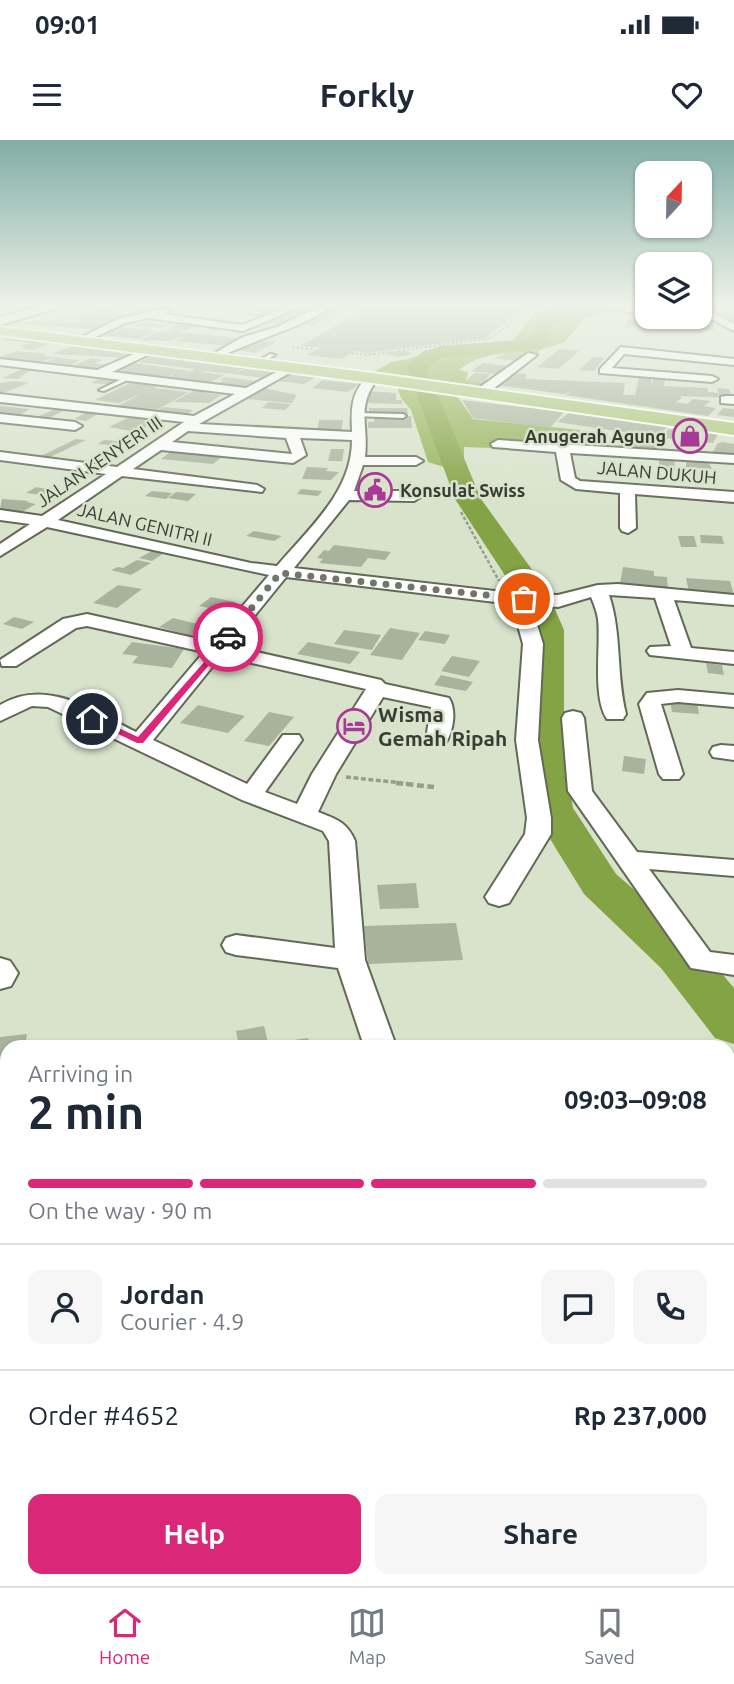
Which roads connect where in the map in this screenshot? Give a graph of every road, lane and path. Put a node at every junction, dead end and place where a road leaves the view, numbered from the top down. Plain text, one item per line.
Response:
1 (71, 370) edge
2 (107, 370) edge
3 (287, 370) edge
4 (318, 370) edge
5 (508, 370) edge
6 (604, 370) edge
7 (100, 374) junction
8 (130, 377) junction
9 (379, 379) junction
10 (712, 379) dead end
11 (76, 385) dead end
12 (102, 390) dead end
13 (64, 391) dead end
14 (247, 392) junction
15 (475, 392) junction
16 (0, 398) edge
17 (45, 403) junction
18 (358, 415) junction
19 (402, 416) dead end
20 (0, 418) edge
21 (14, 420) junction
22 (191, 424) junction
23 (75, 426) dead end
24 (734, 429) edge
25 (293, 434) junction
26 (359, 436) junction
27 (498, 444) dead end
28 (157, 445) junction
29 (562, 449) junction
30 (0, 456) edge
31 (272, 457) junction
32 (734, 459) edge
33 (416, 461) dead end
34 (116, 471) junction
35 (355, 478) junction
36 (235, 486) junction
37 (257, 489) dead end
38 (627, 489) junction
39 (414, 496) dead end
40 (711, 496) junction
41 (734, 497) edge
42 (461, 512) dead end
43 (0, 515) edge
44 (716, 516) dead end
45 (43, 521) junction
46 (628, 528) dead end
47 (0, 551) edge
48 (202, 553) dead end
49 (282, 571) junction
50 (598, 590) junction
51 (663, 594) junction
52 (517, 599) junction
53 (734, 600) edge
54 (558, 601) joint
55 (217, 650) junction
56 (657, 651) dead end
57 (683, 654) junction
58 (734, 659) edge
59 (9, 662) dead end
60 (377, 689) junction
61 (734, 701) edge
62 (0, 714) edge
63 (615, 714) dead end
64 (573, 718) dead end
65 (437, 739) dead end
66 (291, 740) dead end
67 (140, 741) junction
68 (324, 774) junction
69 (671, 774) dead end
70 (434, 787) dead end
71 (251, 795) junction
72 (304, 815) junction
73 (626, 859) junction
74 (734, 868) edge
75 (499, 897) dead end
76 (236, 945) dead end
77 (350, 960) junction
78 (734, 965) edge
79 (0, 968) edge
80 (0, 979) edge
81 (378, 1040) edge

1 - 7 street
2 - 7 street
3 - 14 street, JALAN KENYERI III
4 - 9 highway
5 - 15 street
6 - 10 street
7 - 8 street
7 - 11 street
8 - 12 lane
8 - 14 street
9 - 15 highway
9 - 18 street
13 - 17 street
14 - 22 street, JALAN KENYERI III
15 - 24 highway
16 - 17 street
17 - 21 street
17 - 22 street
18 - 19 lane
18 - 26 street
20 - 21 street
21 - 23 street
22 - 25 street
22 - 28 street, JALAN KENYERI III
25 - 26 street
25 - 31 street
26 - 35 street
27 - 29 street
28 - 31 street
28 - 34 street, JALAN KENYERI III
29 - 32 street
29 - 38 street, JALAN DUKUH
30 - 34 street
31 - 36 street
33 - 35 street
34 - 36 street
34 - 45 street, JALAN KENYERI III
35 - 39 street
35 - 49 street
36 - 37 street
38 - 40 street, JALAN DUKUH
38 - 46 street
40 - 41 street, JALAN DUKUH
40 - 44 street
42 - 52 path
43 - 45 street, JALAN GENITRI II
45 - 47 street, JALAN KENYERI III
45 - 49 street, JALAN GENITRI II
48 - 49 lane
49 - 52 street, JALAN GENITRI II
49 - 55 street
50 - 51 street
50 - 54 street
50 - 63 street
51 - 53 street
51 - 57 street
52 - 54 street
52 - 75 street
55 - 59 street
55 - 60 street
55 - 67 street
56 - 57 street
57 - 58 street
60 - 65 street
60 - 68 street
61 - 69 street
62 - 67 street
64 - 73 street
66 - 71 street
67 - 71 street
68 - 70 path
68 - 72 street
71 - 72 street
72 - 77 street
73 - 74 street
73 - 78 street
76 - 77 street
77 - 81 street
79 - 80 street

